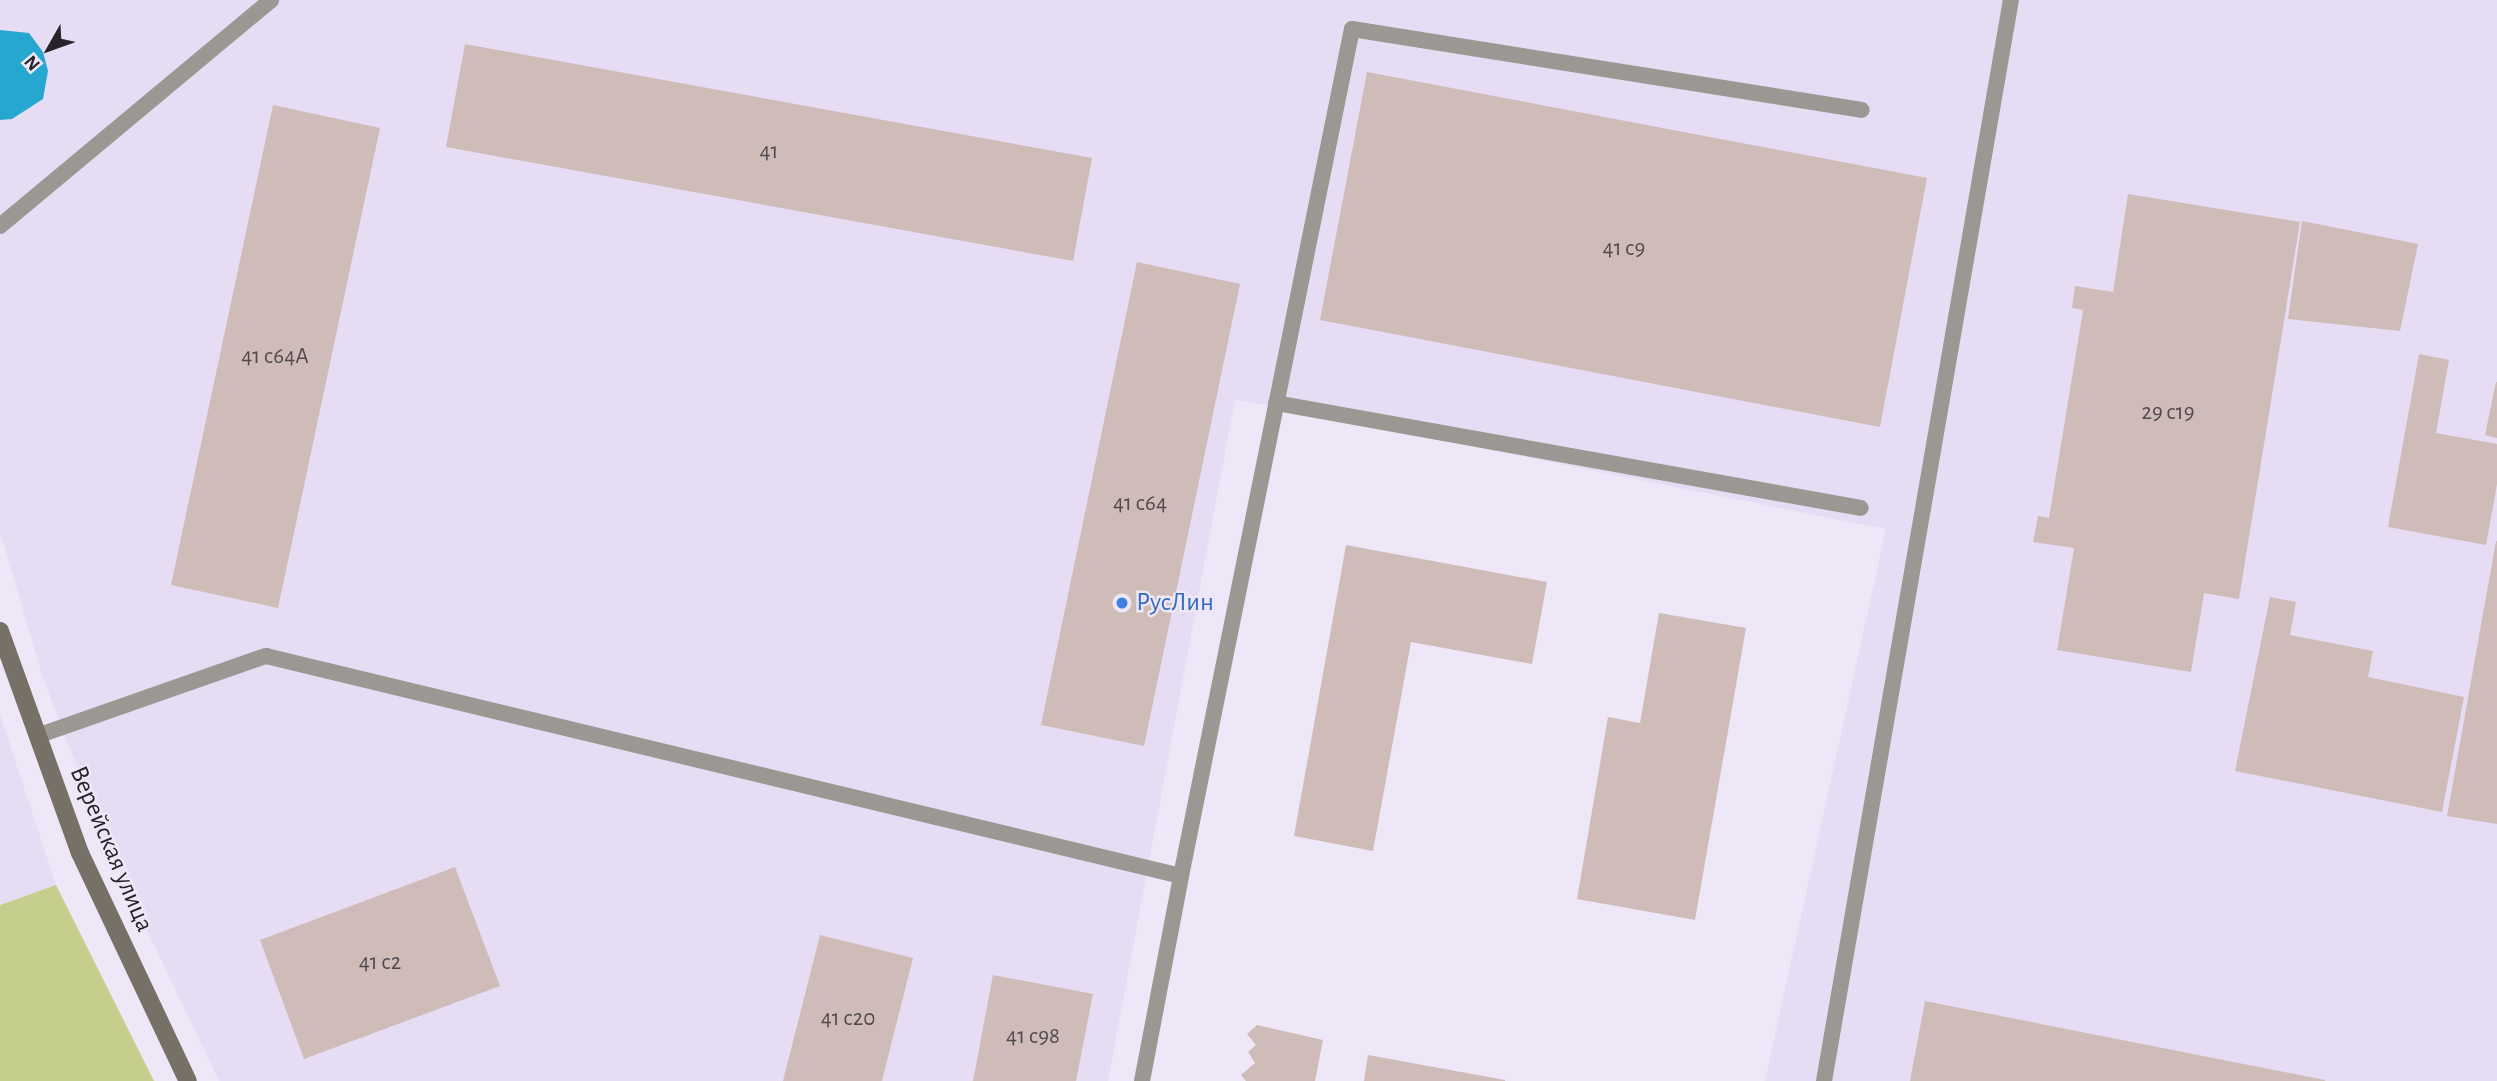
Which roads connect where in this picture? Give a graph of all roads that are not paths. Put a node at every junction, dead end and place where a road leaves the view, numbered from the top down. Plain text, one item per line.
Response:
1 (271, 0) edge
2 (2011, 0) edge
3 (1862, 110) dead end
4 (0, 226) edge
5 (1276, 403) junction
6 (1861, 508) dead end
7 (0, 631) edge
8 (37, 736) junction
9 (1181, 876) junction
10 (188, 1081) edge
11 (1142, 1081) edge
12 (1824, 1081) edge

1 - 4 lane
2 - 12 lane
3 - 5 lane
5 - 6 lane
5 - 9 lane
7 - 8 street, Верейская улица
8 - 9 lane
8 - 10 street, Верейская улица
9 - 11 lane

